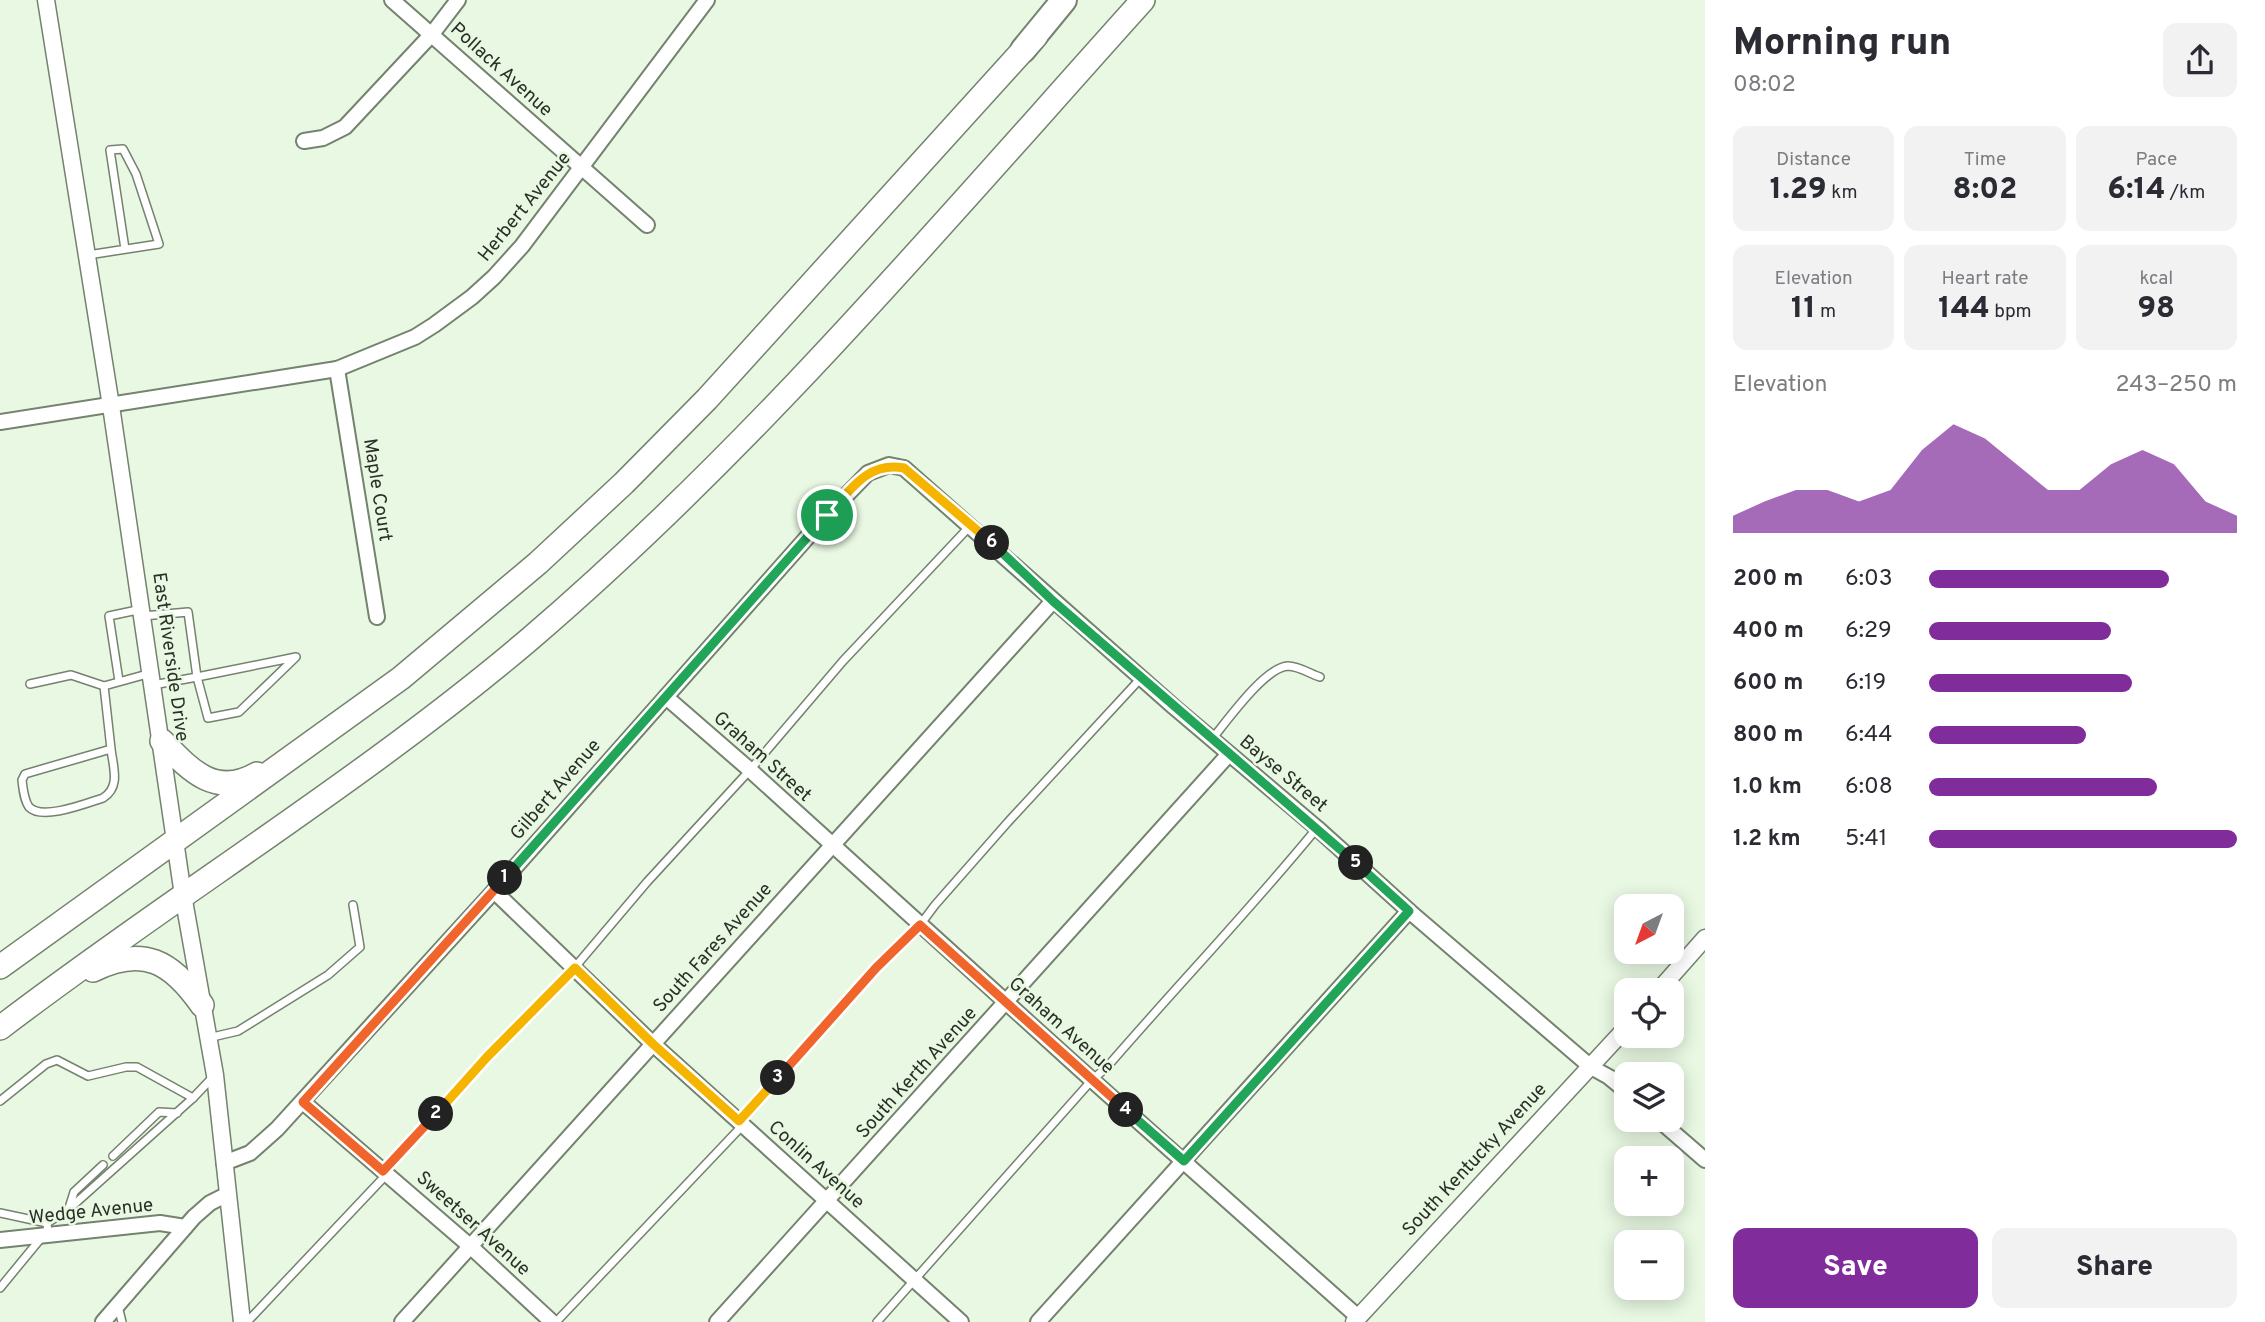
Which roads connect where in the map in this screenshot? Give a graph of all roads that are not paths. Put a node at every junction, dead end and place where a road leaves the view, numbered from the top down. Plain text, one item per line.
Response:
1 (46, 0) edge
2 (392, 0) edge
3 (458, 0) edge
4 (707, 0) edge
5 (1066, 0) edge
6 (1143, 0) edge
7 (432, 34) junction
8 (1023, 50) joint
9 (304, 141) dead end
10 (583, 167) junction
11 (647, 225) dead end
12 (125, 249) junction
13 (87, 255) junction
14 (337, 369) junction
15 (111, 406) junction
16 (0, 422) edge
17 (920, 481) joint
18 (971, 526) junction
19 (1053, 601) junction
20 (142, 612) junction
21 (377, 617) dead end
22 (197, 677) junction
23 (1320, 677) dead end
24 (1142, 678) junction
25 (152, 679) junction
26 (119, 681) junction
27 (30, 684) dead end
28 (104, 686) junction
29 (666, 697) junction
30 (1212, 739) junction
31 (162, 741) junction
32 (315, 742) junction
33 (111, 749) junction
34 (1228, 754) junction
35 (750, 770) junction
36 (1317, 828) junction
37 (175, 842) junction
38 (832, 846) junction
39 (494, 891) junction
40 (183, 895) junction
41 (353, 905) dead end
42 (1409, 911) junction
43 (920, 925) junction
44 (1705, 938) edge
45 (0, 967) edge
46 (575, 968) junction
47 (1670, 978) edge
48 (44, 995) junction
49 (1007, 1002) junction
50 (202, 1006) junction
51 (0, 1028) edge
52 (207, 1038) junction
53 (1614, 1041) edge
54 (653, 1044) junction
55 (1591, 1067) junction
56 (215, 1075) junction
57 (1092, 1080) junction
58 (1614, 1081) edge
59 (193, 1098) junction
60 (0, 1101) edge
61 (303, 1102) junction
62 (178, 1113) junction
63 (741, 1123) junction
64 (1673, 1132) edge
65 (113, 1156) dead end
66 (1705, 1160) edge
67 (1184, 1161) junction
68 (224, 1163) junction
69 (103, 1165) dead end
70 (385, 1173) junction
71 (228, 1194) junction
72 (827, 1201) junction
73 (69, 1209) junction
74 (0, 1213) edge
75 (185, 1227) junction
76 (46, 1231) junction
77 (0, 1240) edge
78 (470, 1246) junction
79 (915, 1280) junction
80 (0, 1288) edge
81 (118, 1305) junction
82 (1356, 1320) edge
83 (103, 1322) edge
84 (122, 1322) edge
85 (245, 1322) edge
86 (402, 1322) edge
87 (554, 1322) edge
88 (717, 1322) edge
89 (877, 1322) edge
90 (961, 1322) edge
91 (1038, 1322) edge

1 - 13 street, East Riverside Drive
2 - 7 street, Pollack Avenue
3 - 7 street
4 - 10 street, Herbert Avenue
5 - 8 highway
6 - 40 highway
7 - 9 street
7 - 10 street, Pollack Avenue
8 - 32 highway
10 - 11 street, Pollack Avenue
10 - 14 street, Herbert Avenue
12 - 12 lane
12 - 13 lane
13 - 15 street, East Riverside Drive
14 - 15 street, Herbert Avenue
14 - 21 street, Maple Court
15 - 16 street, Herbert Avenue
15 - 20 street, East Riverside Drive
17 - 18 street, Bayse Street
17 - 29 street, Gilbert Avenue
18 - 19 street, Bayse Street
18 - 35 lane
19 - 24 street, Bayse Street
19 - 38 street, South Fares Avenue
20 - 22 lane
20 - 25 street, East Riverside Drive
20 - 26 lane
22 - 22 lane
22 - 25 lane
23 - 30 lane
24 - 30 street, Bayse Street
24 - 43 lane
25 - 26 lane
25 - 31 street, East Riverside Drive
26 - 28 lane
27 - 28 lane
28 - 33 lane
29 - 35 street, Graham Street
29 - 39 street, Gilbert Avenue
30 - 34 street, Bayse Street
31 - 32 highway
31 - 37 street, East Riverside Drive
32 - 37 highway
33 - 33 lane
34 - 36 street, Bayse Street
34 - 49 street, South Kerth Avenue
35 - 38 street, Graham Street
35 - 46 lane
36 - 42 street, Bayse Street
36 - 57 lane
37 - 40 street, East Riverside Drive
37 - 45 highway
38 - 43 street, Graham Avenue
38 - 54 street, South Fares Avenue
39 - 46 street, Conlin Avenue
39 - 61 street, Gilbert Avenue
40 - 48 highway
40 - 50 street, East Riverside Drive
41 - 52 lane
42 - 55 street, Bayse Street
42 - 67 street
43 - 49 street, Graham Avenue
43 - 63 lane
44 - 47 street
46 - 54 street, Conlin Avenue
46 - 70 lane
48 - 50 highway
48 - 51 highway
49 - 57 street, Graham Avenue
49 - 72 street, South Kerth Avenue
50 - 52 street, East Riverside Drive
52 - 56 street, East Riverside Drive
53 - 55 street, South Kentucky Avenue
54 - 63 street, Conlin Avenue
54 - 78 street, South Fares Avenue
55 - 58 street, Bayse Street
55 - 82 street, South Kentucky Avenue
56 - 59 lane
56 - 68 street, East Riverside Drive
57 - 67 street, Graham Avenue
57 - 79 lane
59 - 60 lane
59 - 62 lane
61 - 68 street, Gilbert Avenue
61 - 70 street, Sweetser Avenue
62 - 65 lane
62 - 73 lane
63 - 72 street, Conlin Avenue
63 - 87 lane
64 - 66 street
67 - 82 street, Graham Avenue
67 - 91 street
68 - 71 street, East Riverside Drive
69 - 73 lane
70 - 78 street, Sweetser Avenue
70 - 85 lane
71 - 75 street
71 - 85 street, East Riverside Drive
72 - 79 street, Conlin Avenue
72 - 88 street, South Kerth Avenue
73 - 76 lane
74 - 76 lane
75 - 76 street, Wedge Avenue
75 - 81 street
76 - 77 street, Wedge Avenue
76 - 80 lane
78 - 86 street, South Fares Avenue
78 - 87 street, Sweetser Avenue
79 - 89 lane
79 - 90 street, Conlin Avenue
81 - 83 street
81 - 84 lane

